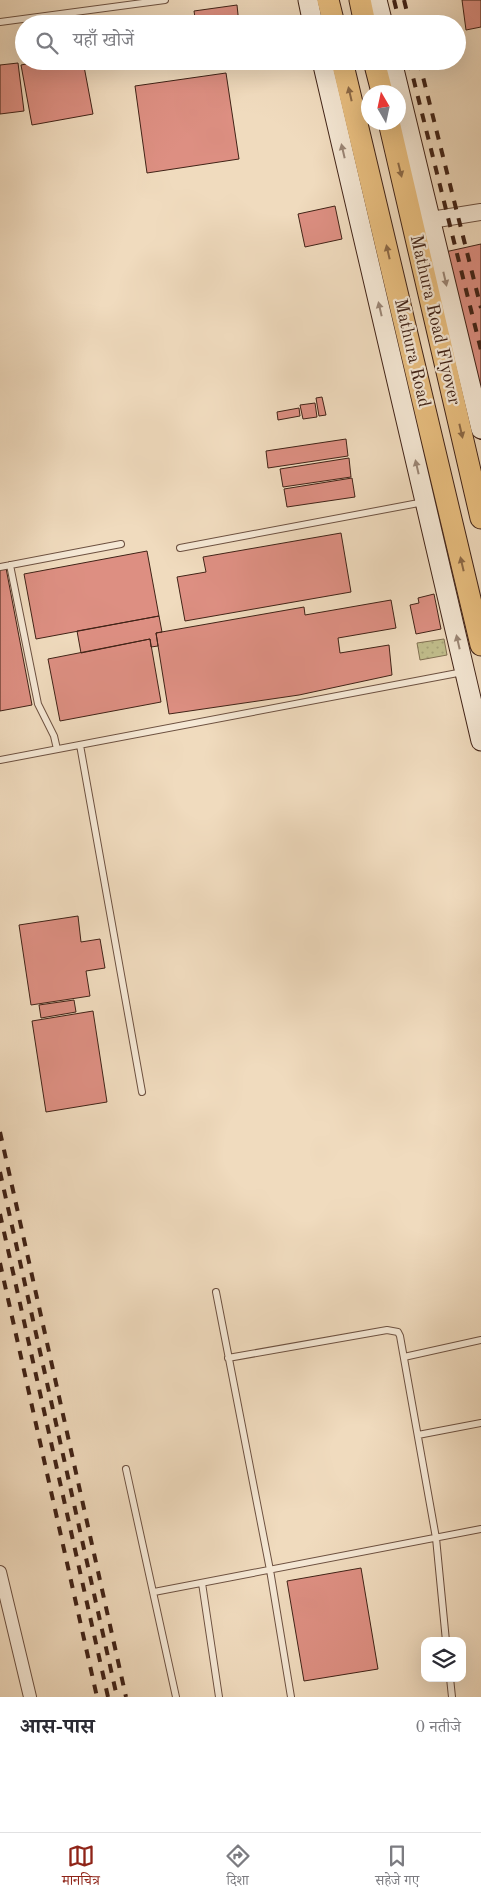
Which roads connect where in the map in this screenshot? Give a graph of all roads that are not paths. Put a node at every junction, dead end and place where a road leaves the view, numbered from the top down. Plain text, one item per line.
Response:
1 (164, 0) edge
2 (308, 0) edge
3 (328, 0) edge
4 (360, 0) edge
5 (377, 0) edge
6 (52, 15) edge
7 (311, 15) edge
8 (332, 15) edge
9 (363, 15) edge
10 (380, 15) edge
11 (15, 20) edge
12 (0, 22) edge
13 (324, 70) edge
14 (344, 70) edge
15 (376, 70) edge
16 (394, 70) edge
17 (380, 85) edge
18 (391, 130) edge
19 (481, 212) edge
20 (431, 220) junction
21 (481, 429) edge
22 (425, 502) junction
23 (481, 518) edge
24 (121, 544) dead end
25 (180, 548) dead end
26 (10, 565) junction
27 (0, 567) edge
28 (481, 645) edge
29 (464, 671) junction
30 (481, 741) edge
31 (80, 745) junction
32 (57, 749) junction
33 (0, 760) edge
34 (142, 1092) dead end
35 (216, 1292) dead end
36 (481, 1340) edge
37 (404, 1357) junction
38 (228, 1358) junction
39 (481, 1423) edge
40 (418, 1435) junction
41 (126, 1469) dead end
42 (481, 1529) edge
43 (436, 1538) junction
44 (270, 1570) junction
45 (0, 1572) edge
46 (202, 1583) junction
47 (154, 1592) junction
48 (446, 1637) edge
49 (450, 1682) edge
50 (30, 1697) edge
51 (176, 1697) edge
52 (219, 1697) edge
53 (290, 1697) edge
54 (452, 1697) edge

1 - 6 lane
2 - 7 main road
3 - 8 highway
4 - 9 highway
5 - 10 main road
11 - 12 lane
22 -> 13 main road
28 -> 14 highway, Mathura Road
15 - 17 highway
16 - 20 main road
18 -> 23 highway, Mathura Road Flyover
19 - 20 street
20 -> 21 main road
22 - 25 lane
29 -> 22 main road
24 - 26 lane
26 - 27 lane
26 - 32 lane
29 - 30 main road
29 - 31 lane
31 - 32 lane
31 - 34 lane
32 - 33 lane
35 - 38 lane
36 - 37 lane
37 - 38 lane
37 - 40 lane
38 - 44 lane
39 - 40 lane
40 - 43 lane
41 - 47 lane
42 - 43 lane
43 - 44 lane
43 - 48 lane
44 - 46 lane
44 - 53 lane
45 - 50 street
46 - 47 lane
46 - 52 lane
47 - 51 lane
49 - 54 lane

